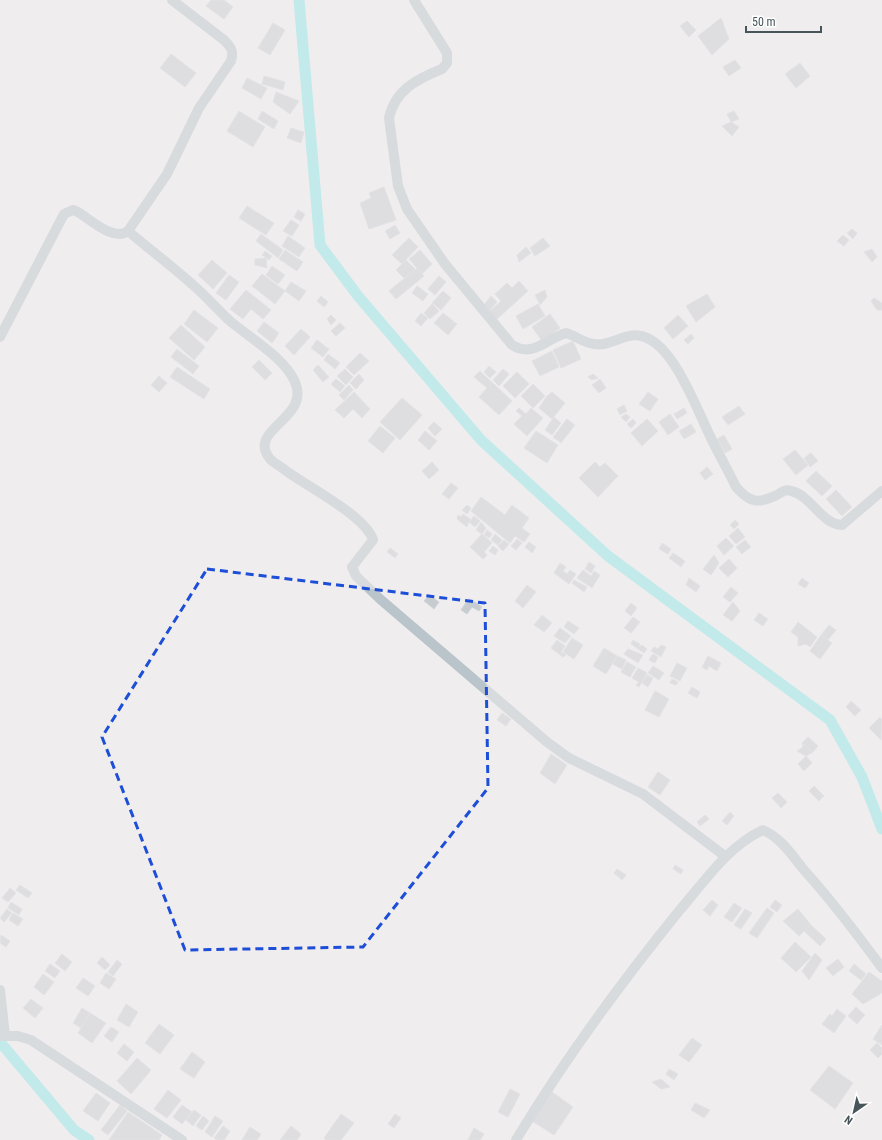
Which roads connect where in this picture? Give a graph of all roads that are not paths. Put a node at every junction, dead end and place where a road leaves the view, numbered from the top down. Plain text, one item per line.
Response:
1 (172, 0) edge
2 (414, 0) edge
3 (128, 230) junction
4 (0, 337) edge
5 (882, 491) edge
6 (726, 857) junction
7 (882, 968) edge
8 (0, 990) edge
9 (3, 1036) edge
10 (182, 1140) edge
11 (516, 1140) edge

1 - 3 street
2 - 5 street
3 - 4 street
3 - 6 street
6 - 7 street
6 - 11 street
8 - 9 street
9 - 10 street

